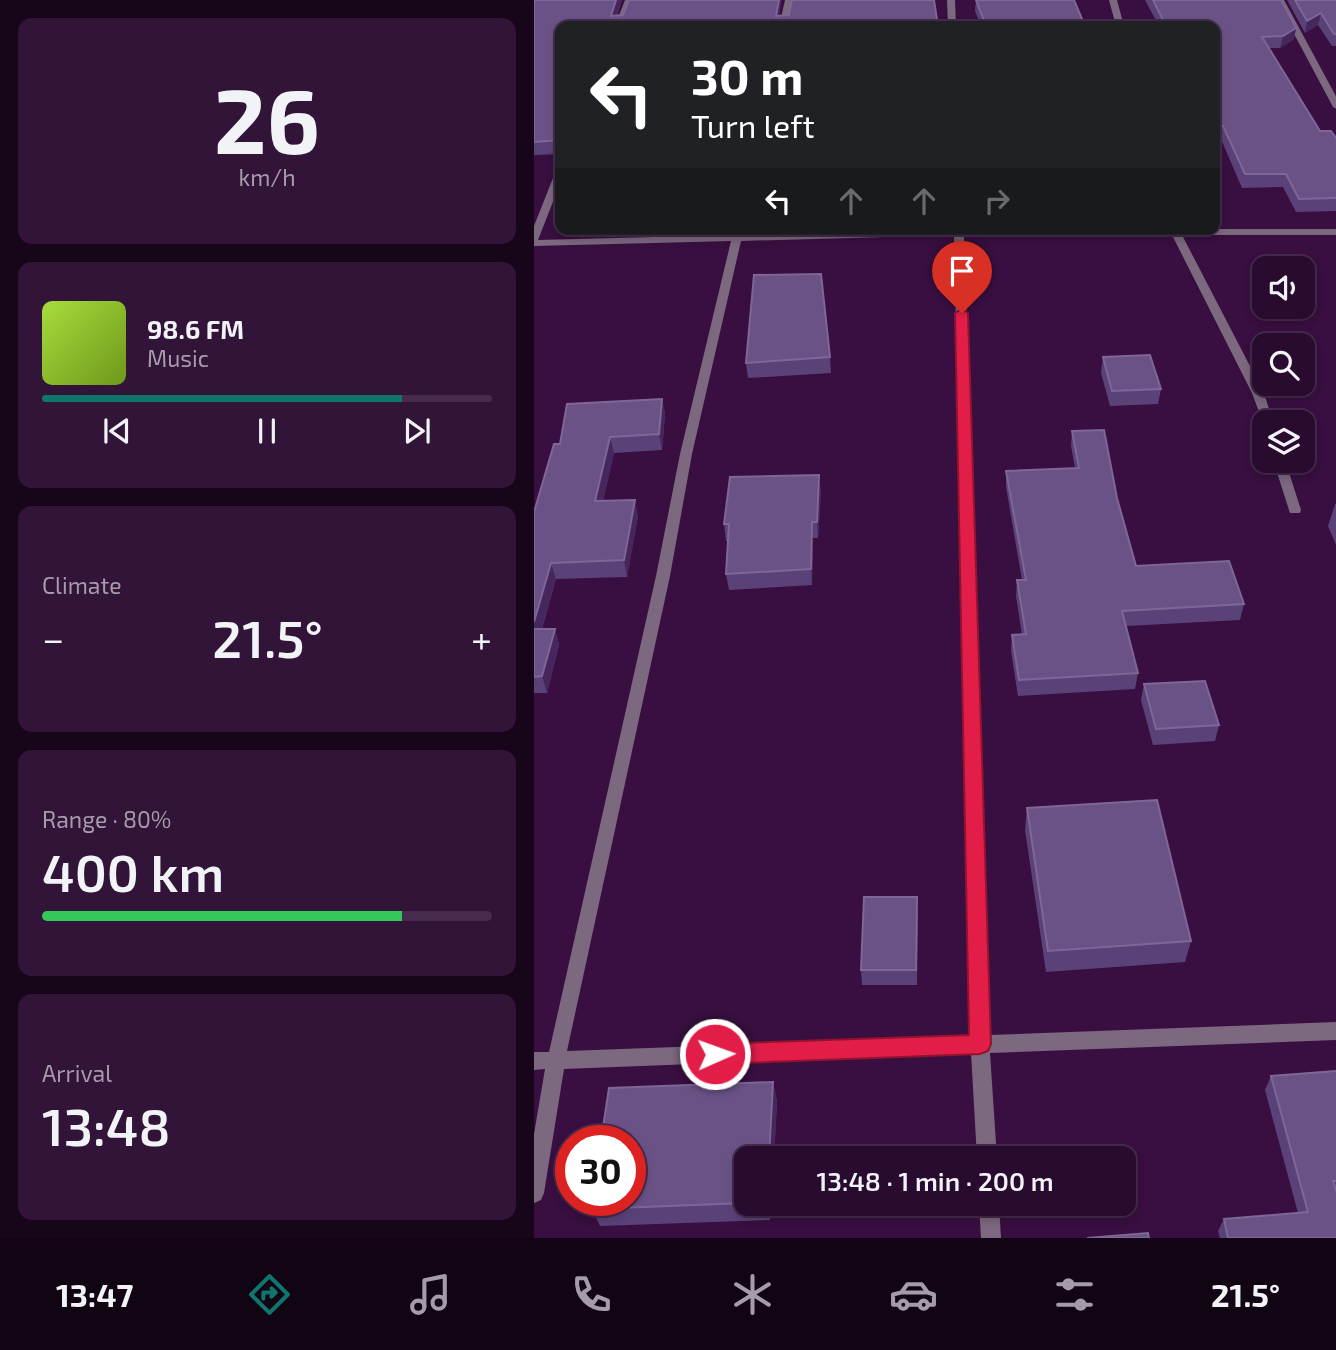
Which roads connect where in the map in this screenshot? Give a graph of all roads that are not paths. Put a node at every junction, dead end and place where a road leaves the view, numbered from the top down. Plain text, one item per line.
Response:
1 (629, 0) edge
2 (789, 0) edge
3 (951, 0) edge
4 (1113, 0) edge
5 (1280, 0) edge
6 (621, 21) edge
7 (784, 21) edge
8 (952, 21) edge
9 (1119, 21) edge
10 (1336, 107) edge
11 (555, 186) edge
12 (1220, 231) edge
13 (1336, 232) edge
14 (687, 235) edge
15 (738, 235) edge
16 (959, 235) edge
17 (1176, 235) edge
18 (534, 241) edge
19 (1263, 410) edge
20 (1283, 473) edge
21 (1295, 510) dead end
22 (1336, 1031) edge
23 (980, 1044) junction
24 (556, 1060) junction
25 (534, 1061) edge
26 (986, 1146) edge
27 (534, 1193) edge
28 (990, 1216) edge
29 (991, 1238) edge

1 - 6 street
2 - 7 street
3 - 8 street
4 - 9 street
5 - 10 street
11 - 18 street
12 - 13 street
14 - 18 street
15 - 24 street
16 - 23 street
17 - 19 street
20 - 21 street
22 - 23 street
23 - 24 street
23 - 26 street
24 - 25 street
24 - 27 street
28 - 29 street

